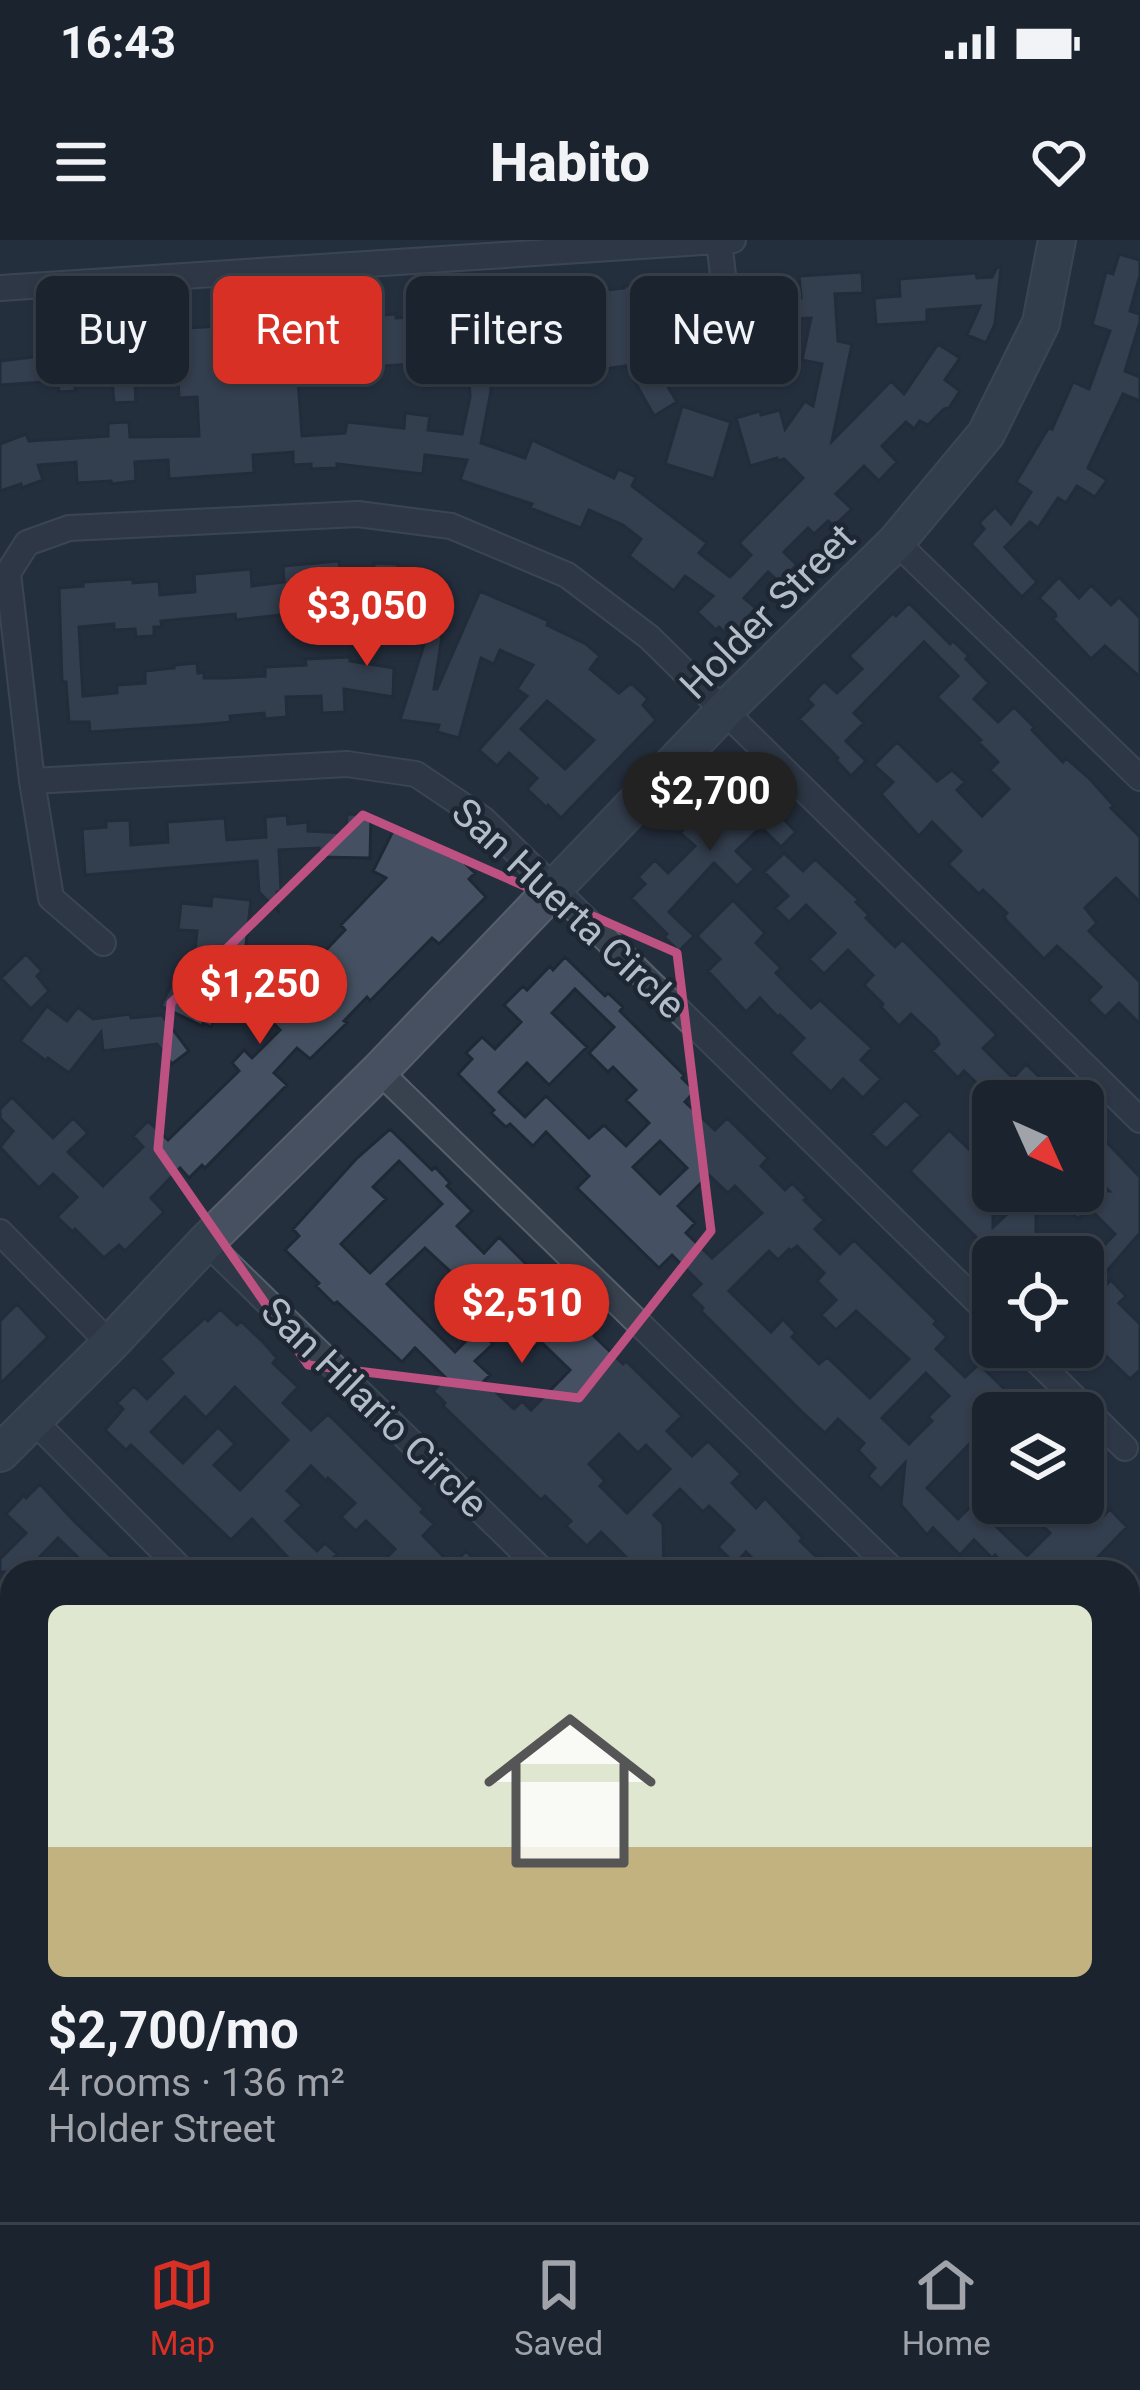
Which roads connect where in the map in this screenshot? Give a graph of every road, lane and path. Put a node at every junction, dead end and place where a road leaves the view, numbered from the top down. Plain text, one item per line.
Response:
1 (733, 240) edge
2 (1057, 240) edge
3 (719, 241) edge
4 (454, 248) edge
5 (723, 276) edge
6 (0, 288) edge
7 (896, 542) junction
8 (725, 710) junction
9 (1140, 778) edge
10 (32, 781) junction
11 (556, 887) junction
12 (104, 943) dead end
13 (379, 1071) junction
14 (1140, 1120) edge
15 (0, 1232) edge
16 (206, 1242) junction
17 (972, 1296) edge
18 (110, 1344) junction
19 (1044, 1368) edge
20 (33, 1420) junction
21 (1125, 1448) dead end
22 (0, 1453) edge
23 (172, 1560) edge
24 (532, 1560) edge
25 (883, 1560) edge

1 - 3 street
2 - 7 street, Holder Street
3 - 4 street
3 - 5 street
4 - 6 street
7 - 8 street, Holder Street
7 - 9 street
8 - 10 street
8 - 11 street, Holder Street
8 - 14 street
10 - 11 street, San Huerta Circle
10 - 12 street
11 - 13 street, Holder Street
11 - 17 street, San Huerta Circle
13 - 16 street, Holder Street
13 - 25 street
15 - 18 street
16 - 18 street, Holder Street
16 - 24 street, San Hilario Circle
18 - 20 street, Holder Street
19 - 21 street
20 - 22 street, Holder Street
20 - 23 street

